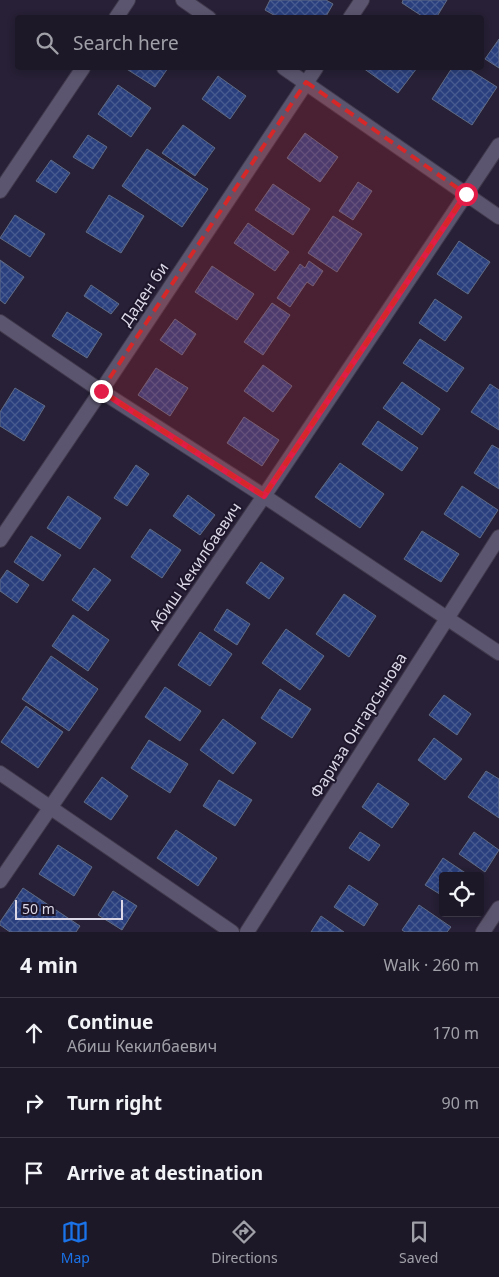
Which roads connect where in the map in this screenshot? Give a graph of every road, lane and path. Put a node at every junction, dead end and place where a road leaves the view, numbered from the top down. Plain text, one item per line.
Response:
1 (128, 0) edge
2 (183, 0) edge
3 (362, 0) edge
4 (118, 15) edge
5 (205, 15) edge
6 (352, 15) edge
7 (81, 70) edge
8 (287, 70) edge
9 (315, 70) edge
10 (306, 82) junction
11 (499, 145) edge
12 (0, 191) edge
13 (466, 194) junction
14 (499, 217) edge
15 (0, 322) edge
16 (101, 391) junction
17 (264, 496) junction
18 (499, 537) edge
19 (0, 540) edge
20 (447, 618) junction
21 (499, 653) edge
22 (0, 773) edge
23 (51, 808) junction
24 (0, 881) edge
25 (499, 908) edge
26 (232, 932) edge
27 (247, 932) edge
28 (482, 932) edge

1 - 4 street
2 - 5 street
3 - 6 street
7 - 12 street
8 - 10 street
9 - 10 street, Даден би
10 - 13 street
10 - 16 street, Даден би
11 - 13 street, Абиш Кекилбаевич
13 - 14 street
13 - 17 street, Абиш Кекилбаевич
15 - 16 street
16 - 17 street
16 - 19 street, Даден би
17 - 20 street
17 - 23 street, Абиш Кекилбаевич
18 - 20 street, Фариза Онгарсынова
20 - 21 street
20 - 27 street, Фариза Онгарсынова
22 - 23 street
23 - 24 street, Абиш Кекилбаевич
23 - 26 street
25 - 28 street

